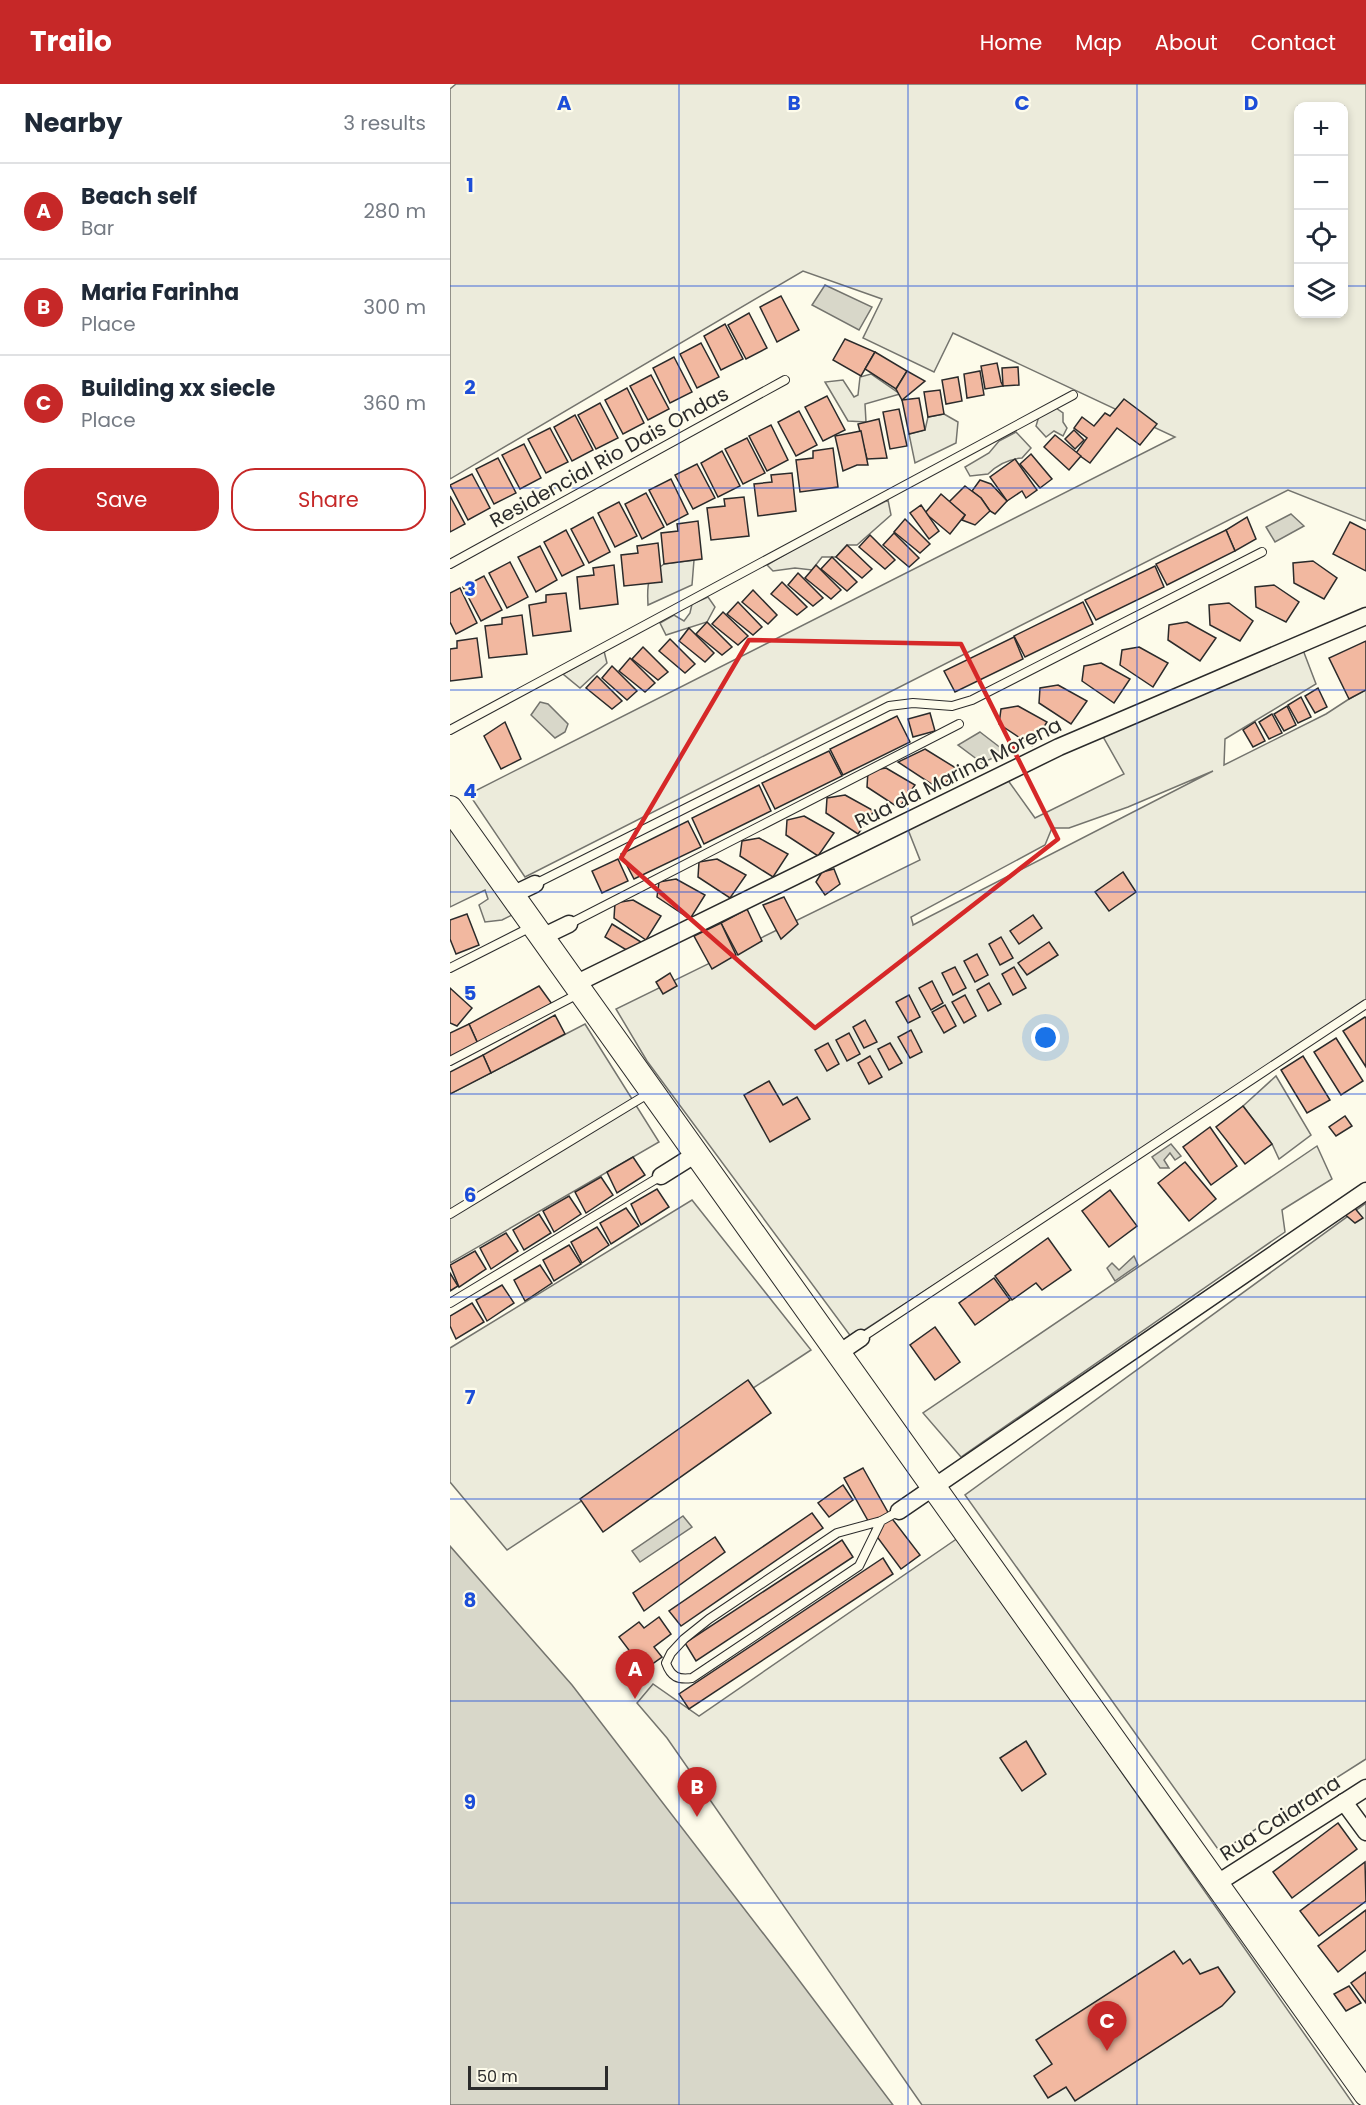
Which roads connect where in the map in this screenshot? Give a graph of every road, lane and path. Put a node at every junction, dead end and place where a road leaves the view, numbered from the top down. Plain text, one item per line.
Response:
1 (785, 380) dead end
2 (1073, 395) dead end
3 (1262, 552) dead end
4 (450, 564) edge
5 (1366, 616) edge
6 (959, 724) dead end
7 (450, 730) edge
8 (450, 808) edge
9 (535, 884) joint
10 (512, 895) junction
11 (569, 924) joint
12 (538, 931) junction
13 (450, 968) edge
14 (578, 988) junction
15 (1366, 1004) edge
16 (450, 1061) edge
17 (651, 1092) junction
18 (696, 1154) junction
19 (661, 1176) joint
20 (1366, 1191) edge
21 (450, 1214) edge
22 (450, 1303) edge
23 (861, 1338) joint
24 (839, 1353) junction
25 (934, 1488) junction
26 (899, 1511) joint
27 (881, 1521) junction
28 (1366, 1788) edge
29 (1344, 1802) junction
30 (1366, 1832) edge
31 (1216, 1884) junction
32 (1366, 2094) edge

1 - 4 lane, Residencial Rio Dais Ondas
2 - 7 lane
3 - 9 lane
5 - 14 street, Rua da Marina Morena
6 - 11 lane
8 - 10 main road
9 - 10 street
10 - 12 main road
11 - 12 street
12 - 13 lane
12 - 14 main road
14 - 16 lane
14 - 17 main road
15 - 23 lane
17 - 18 main road
17 - 21 lane
18 - 19 street
18 - 24 main road
19 - 22 lane
20 - 25 street
23 - 24 street
24 - 25 main road
25 - 26 street
25 - 31 main road
26 - 27 lane
27 - 27 lane
28 - 29 street, Rua Caiarana
29 - 30 street
29 - 31 street, Rua Caiarana
31 - 32 main road

